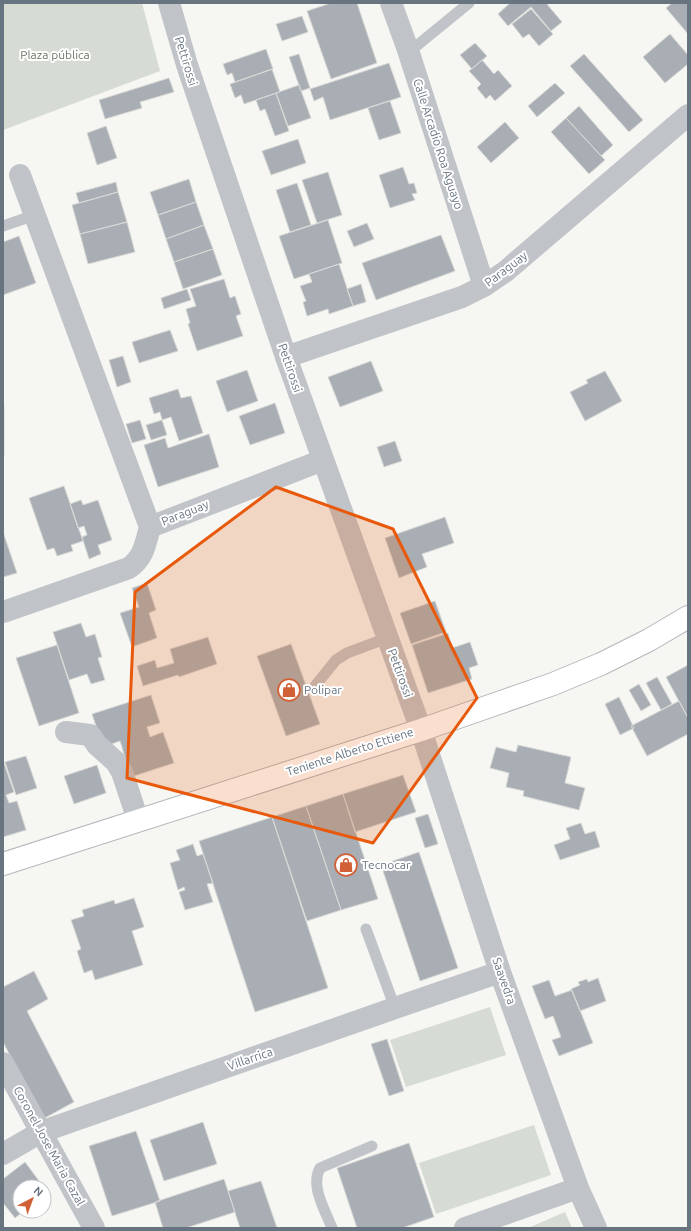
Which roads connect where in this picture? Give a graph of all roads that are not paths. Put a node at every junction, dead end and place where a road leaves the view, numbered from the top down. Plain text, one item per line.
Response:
1 (169, 3) edge
2 (391, 3) edge
3 (469, 3) edge
4 (409, 52) junction
5 (688, 115) edge
6 (20, 175) dead end
7 (35, 215) junction
8 (3, 226) edge
9 (484, 286) junction
10 (286, 357) junction
11 (323, 460) junction
12 (150, 527) junction
13 (3, 612) edge
14 (688, 617) edge
15 (387, 638) junction
16 (315, 686) dead end
17 (421, 730) junction
18 (66, 732) dead end
19 (137, 821) junction
20 (3, 864) edge
21 (366, 929) dead end
22 (500, 972) junction
23 (395, 1008) junction
24 (3, 1063) edge
25 (41, 1132) junction
26 (372, 1146) dead end
27 (3, 1154) edge
28 (578, 1188) junction
29 (94, 1228) edge
30 (332, 1228) edge
31 (465, 1228) edge
32 (596, 1228) edge

1 - 10 street, Pettirossi
2 - 4 street, Calle Arcadio Roa Aguayo
3 - 4 lane
4 - 9 street, Calle Arcadio Roa Aguayo
5 - 9 street, Paraguay
6 - 7 street
7 - 8 lane
7 - 12 street
9 - 10 street, Paraguay
10 - 11 street, Pettirossi
11 - 12 street, Paraguay
11 - 15 street, Pettirossi
12 - 13 street, Paraguay
14 - 17 main road, Teniente Alberto Ettiene
15 - 16 lane
15 - 17 street, Pettirossi
17 - 19 main road, Teniente Alberto Ettiene
17 - 22 street, Saavedra
18 - 19 street
19 - 20 main road, Teniente Alberto Ettiene
21 - 23 lane
22 - 23 street, Villarrica
22 - 28 street, Saavedra
23 - 25 street, Villarrica
24 - 25 street, Coronel Jose Maria Cazal
25 - 27 street, Villarrica
25 - 29 street, Coronel Jose Maria Cazal
26 - 30 lane
28 - 31 street
28 - 32 street, Saavedra

